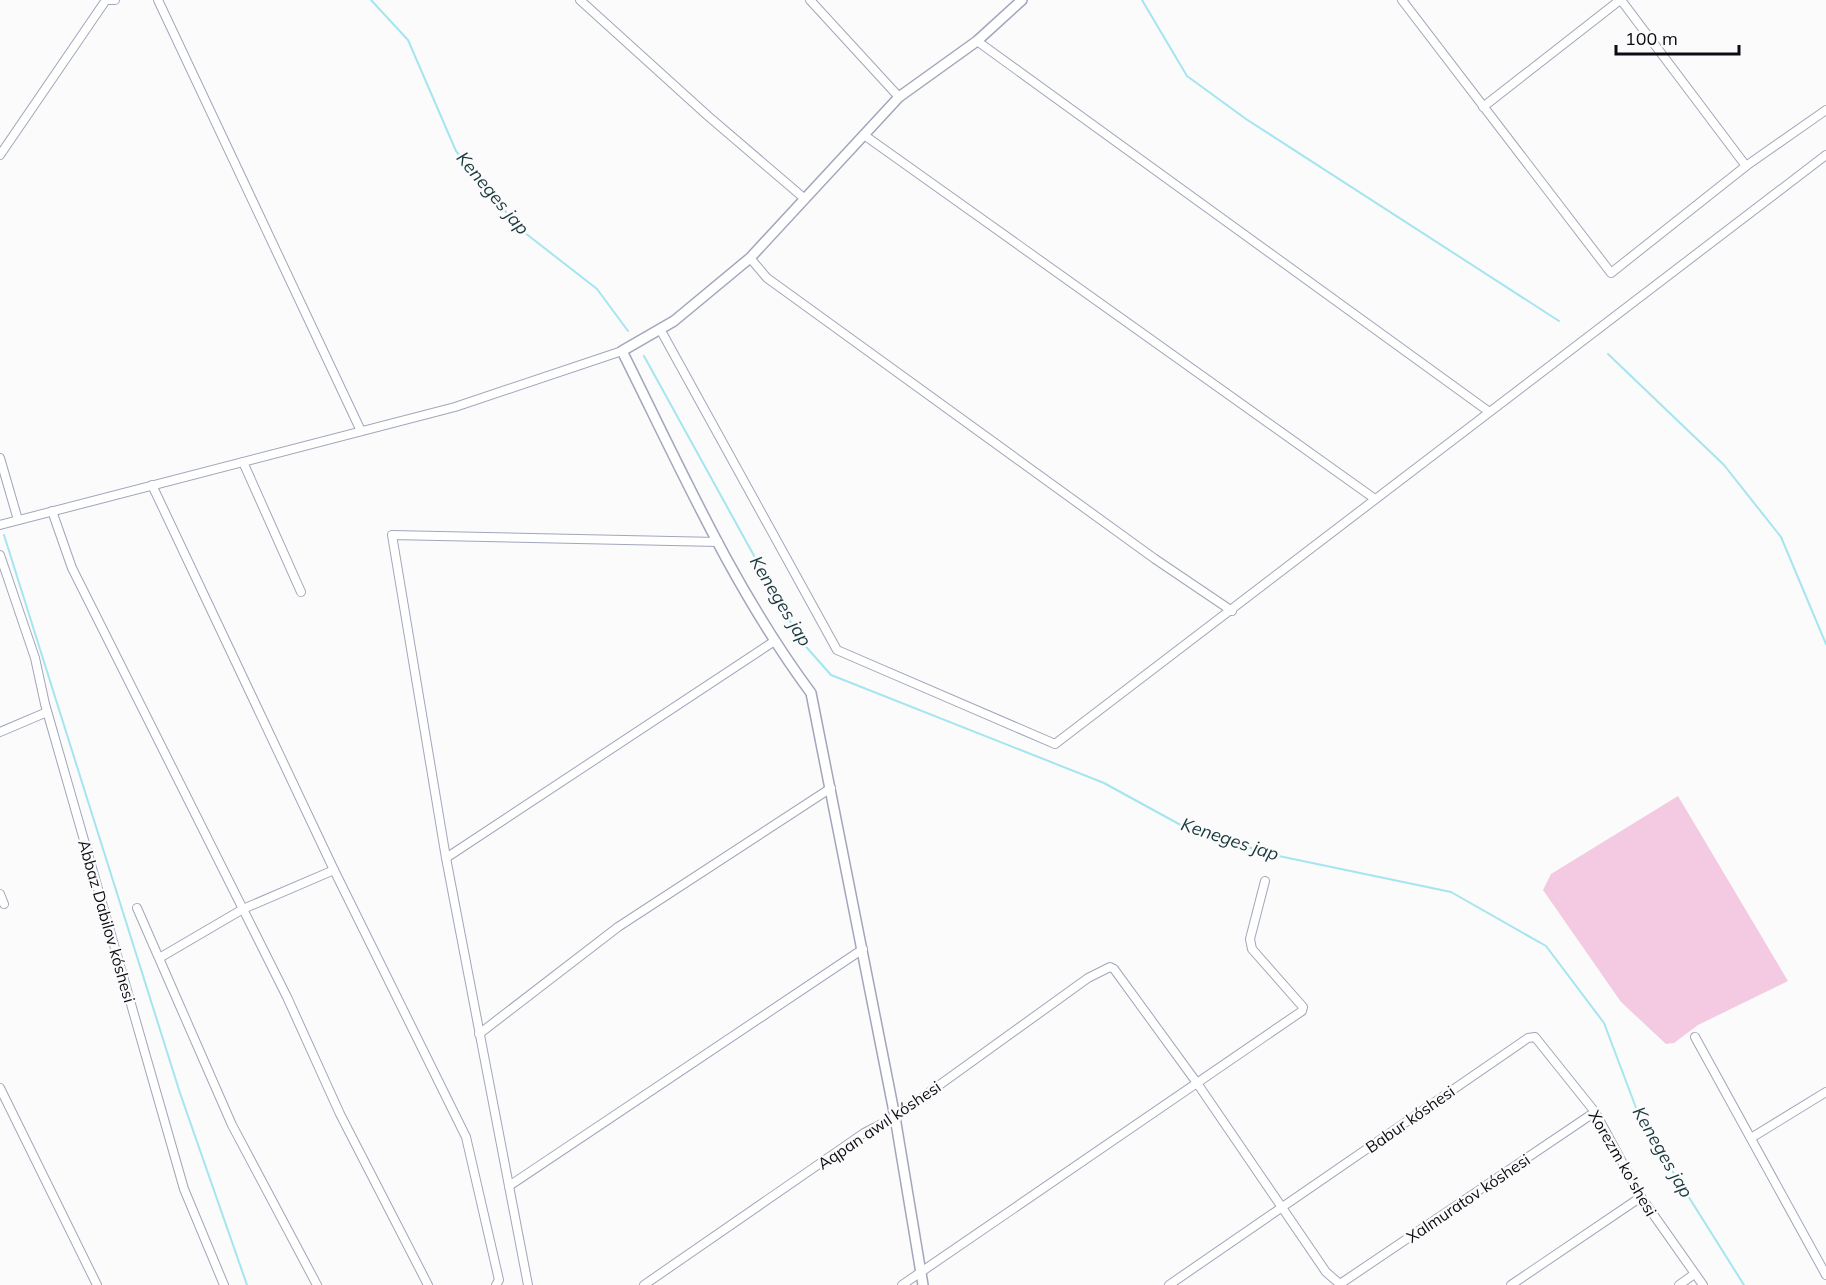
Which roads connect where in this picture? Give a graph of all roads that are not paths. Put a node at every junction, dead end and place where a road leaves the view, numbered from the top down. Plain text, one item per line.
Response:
1 (115, 0) edge
2 (158, 0) edge
3 (580, 0) edge
4 (810, 0) edge
5 (1022, 0) edge
6 (1402, 0) edge
7 (1621, 0) edge
8 (977, 41) junction
9 (899, 97) junction
10 (1483, 107) junction
11 (1826, 110) edge
12 (864, 135) junction
13 (0, 155) edge
14 (1826, 155) edge
15 (1746, 166) junction
16 (805, 199) junction
17 (750, 258) junction
18 (660, 329) junction
19 (622, 351) junction
20 (1488, 411) junction
21 (361, 431) junction
22 (0, 458) edge
23 (243, 462) junction
24 (152, 485) junction
25 (1375, 499) junction
26 (52, 511) junction
27 (18, 520) junction
28 (0, 525) edge
29 (718, 542) junction
30 (0, 555) edge
31 (301, 592) dead end
32 (1232, 611) junction
33 (773, 642) junction
34 (47, 712) junction
35 (0, 732) edge
36 (831, 788) junction
37 (446, 858) junction
38 (334, 870) junction
39 (1265, 880) dead end
40 (0, 894) edge
41 (4, 904) dead end
42 (137, 908) dead end
43 (243, 909) junction
44 (863, 948) junction
45 (161, 957) junction
46 (479, 1035) junction
47 (1695, 1037) dead end
48 (1541, 1041) joint
49 (1197, 1083) junction
50 (0, 1088) edge
51 (1826, 1092) edge
52 (1595, 1112) junction
53 (895, 1117) junction
54 (1751, 1138) junction
55 (509, 1186) junction
56 (1641, 1197) junction
57 (1281, 1208) junction
58 (920, 1272) junction
59 (1693, 1275) junction
60 (1826, 1275) edge
61 (97, 1285) edge
62 (224, 1285) edge
63 (317, 1285) edge
64 (428, 1285) edge
65 (496, 1285) edge
66 (528, 1285) edge
67 (644, 1285) edge
68 (902, 1285) edge
69 (922, 1285) edge
70 (1169, 1285) edge
71 (1341, 1285) edge
72 (1511, 1285) edge
73 (1679, 1285) edge
74 (1703, 1285) edge

1 - 13 street
2 - 21 street
3 - 16 street
4 - 9 street
5 - 8 street
6 - 10 street
7 - 10 street
7 - 15 street
8 - 9 street
8 - 20 street
9 - 12 street
10 - 15 street
11 - 15 street
12 - 16 street
12 - 25 street
14 - 20 street
16 - 17 street
17 - 18 street
17 - 32 street
18 - 19 street
18 - 32 street
19 - 21 street
19 - 29 street
20 - 25 street
21 - 23 street
22 - 27 street
23 - 24 street
23 - 31 street
24 - 26 street
24 - 38 street
25 - 32 street
26 - 27 street
26 - 43 street
27 - 28 street
29 - 33 street
29 - 37 street
30 - 34 street, Abbaz Dabilov kóshesi
33 - 36 street
33 - 37 street
34 - 35 street
34 - 62 street, Abbaz Dabilov kóshesi
36 - 44 street
36 - 46 street
37 - 46 street
38 - 43 street
38 - 65 street
39 - 49 street
40 - 41 street
42 - 45 street
43 - 45 street
43 - 64 street
44 - 53 street
44 - 55 street
45 - 63 street
46 - 55 street
47 - 54 street
48 - 52 street, Xorezm ko'shesi
48 - 57 street, Babur kóshesi
49 - 53 street, Aqpan awıl kóshesi
49 - 57 street
49 - 58 street
50 - 61 street
51 - 54 street
52 - 56 street, Xorezm ko'shesi
52 - 71 street, Xalmuratov kóshesi
53 - 58 street
53 - 67 street, Aqpan awıl kóshesi
54 - 60 street
55 - 66 street
56 - 59 street, Xorezm ko'shesi
56 - 72 street
57 - 70 street
57 - 71 street
58 - 68 street
58 - 69 street
59 - 73 street
59 - 74 street, Xorezm ko'shesi

